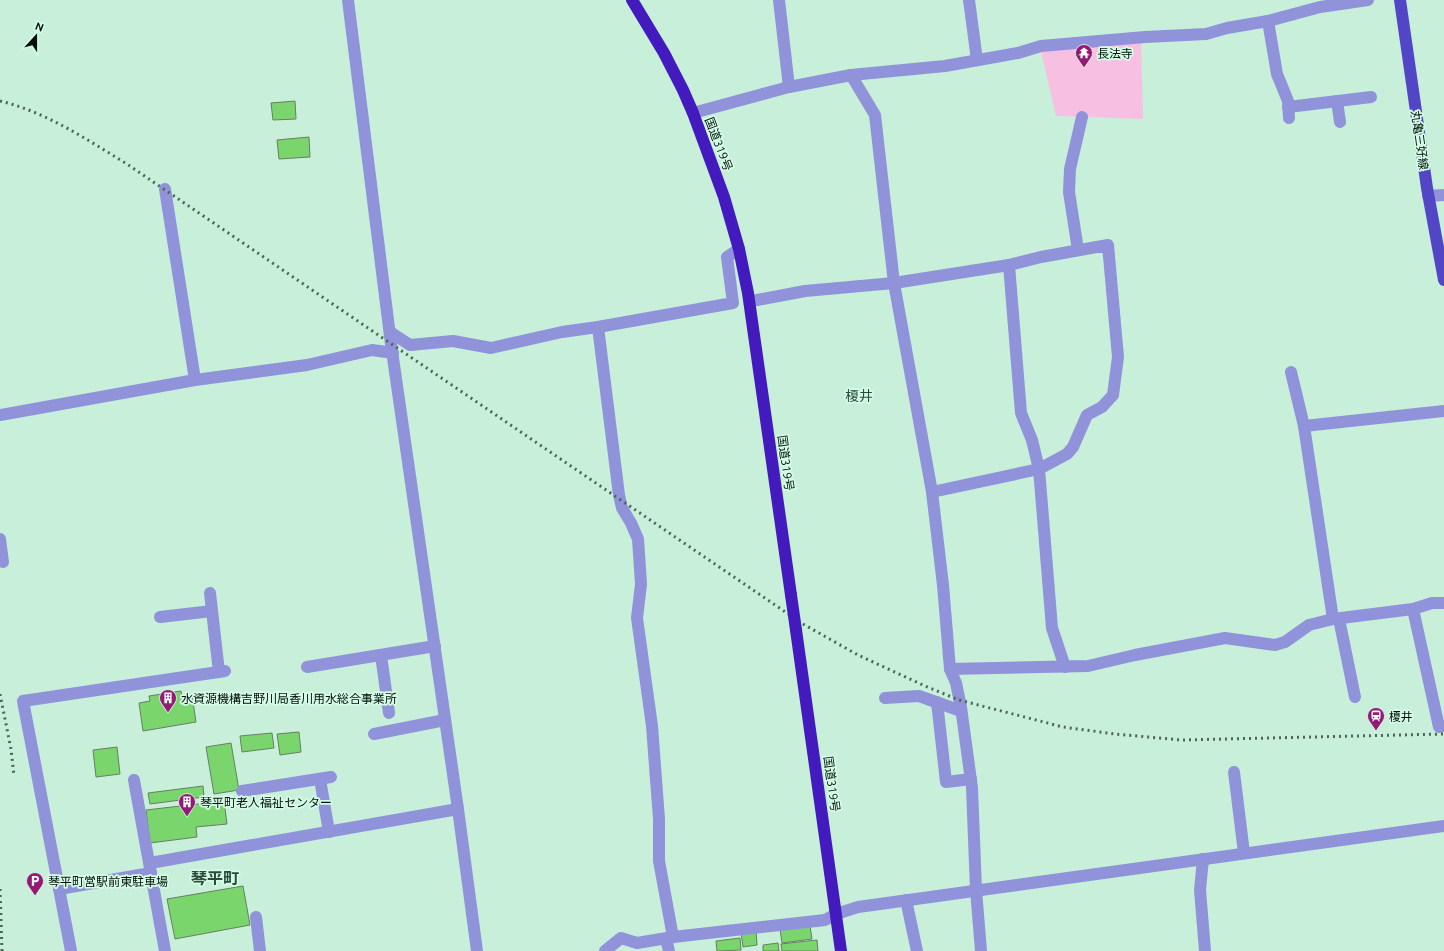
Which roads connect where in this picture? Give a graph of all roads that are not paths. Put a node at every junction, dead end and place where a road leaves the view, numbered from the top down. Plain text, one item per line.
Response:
1 (348, 0) edge
2 (632, 0) edge
3 (779, 0) edge
4 (969, 0) edge
5 (1368, 0) edge
6 (1400, 0) edge
7 (1268, 21) junction
8 (977, 60) junction
9 (851, 75) junction
10 (789, 87) junction
11 (1371, 98) dead end
12 (1337, 101) junction
13 (693, 113) junction
14 (1082, 117) dead end
15 (1340, 122) dead end
16 (165, 189) dead end
17 (1444, 195) edge
18 (1428, 196) junction
19 (739, 249) junction
20 (1078, 250) junction
21 (1009, 265) junction
22 (1444, 280) edge
23 (894, 283) junction
24 (757, 300) dead end
25 (598, 327) junction
26 (390, 332) junction
27 (393, 353) junction
28 (1291, 372) dead end
29 (194, 380) junction
30 (1444, 411) edge
31 (0, 415) edge
32 (1304, 426) junction
33 (1039, 469) junction
34 (932, 492) junction
35 (0, 539) edge
36 (3, 562) dead end
37 (210, 593) dead end
38 (1444, 603) edge
39 (1413, 609) junction
40 (212, 611) junction
41 (160, 617) dead end
42 (1336, 619) junction
43 (435, 646) junction
44 (381, 655) junction
45 (307, 667) dead end
46 (1065, 667) junction
47 (950, 669) junction
48 (885, 698) dead end
49 (1355, 698) dead end
50 (937, 702) junction
51 (961, 711) junction
52 (389, 713) dead end
53 (445, 720) junction
54 (1442, 727) edge
55 (374, 734) dead end
56 (1234, 772) dead end
57 (971, 778) junction
58 (134, 780) dead end
59 (242, 792) dead end
60 (458, 809) junction
61 (1444, 826) edge
62 (329, 832) junction
63 (1244, 853) junction
64 (1203, 859) junction
65 (150, 868) junction
66 (59, 889) junction
67 (976, 890) junction
68 (906, 900) junction
69 (836, 914) junction
70 (256, 916) dead end
71 (670, 938) junction
72 (71, 951) edge
73 (165, 951) edge
74 (260, 951) edge
75 (477, 951) edge
76 (605, 951) edge
77 (669, 951) edge
78 (841, 951) edge
79 (917, 951) edge
80 (981, 951) edge
81 (1205, 951) edge

1 - 26 street
2 - 13 highway, 国道319号
3 - 10 street
4 - 8 street
5 - 7 street
6 - 18 main road, 丸亀三好線
7 - 8 street
7 - 12 street
8 - 9 street
9 - 10 street
9 - 23 street
10 - 13 street
11 - 12 street
12 - 15 street
13 - 19 highway, 国道319号
14 - 20 street
16 - 29 street
17 - 18 street
18 - 22 main road, 丸亀三好線
19 - 25 street
19 - 69 highway, 国道319号, bridge
20 - 21 street
20 - 33 street
21 - 23 street
21 - 33 street
23 - 24 street
23 - 34 street
25 - 26 street
25 - 71 street
26 - 27 street
27 - 29 street
27 - 43 street
28 - 32 street
29 - 31 street
30 - 32 street
32 - 42 street
33 - 34 street
33 - 46 street
34 - 47 street
35 - 36 street
37 - 40 street
38 - 39 street
39 - 42 street
39 - 54 street
40 - 41 street
40 - 66 street
42 - 46 street
42 - 49 street
43 - 44 street
43 - 53 street
44 - 45 street
44 - 52 street
46 - 47 street
47 - 51 street
48 - 50 street
50 - 51 street
50 - 57 street
51 - 57 street
53 - 55 street
53 - 60 street
56 - 63 street
57 - 67 street
58 - 65 street
59 - 62 street
60 - 62 street
60 - 75 street
61 - 63 street
62 - 65 street
63 - 64 street
64 - 67 street
64 - 81 street
65 - 66 street
65 - 73 street
66 - 72 street
67 - 68 street
67 - 80 street
68 - 69 street
68 - 79 street
69 - 71 street
69 - 78 highway, 国道319号
70 - 74 street
71 - 76 street
71 - 77 street

